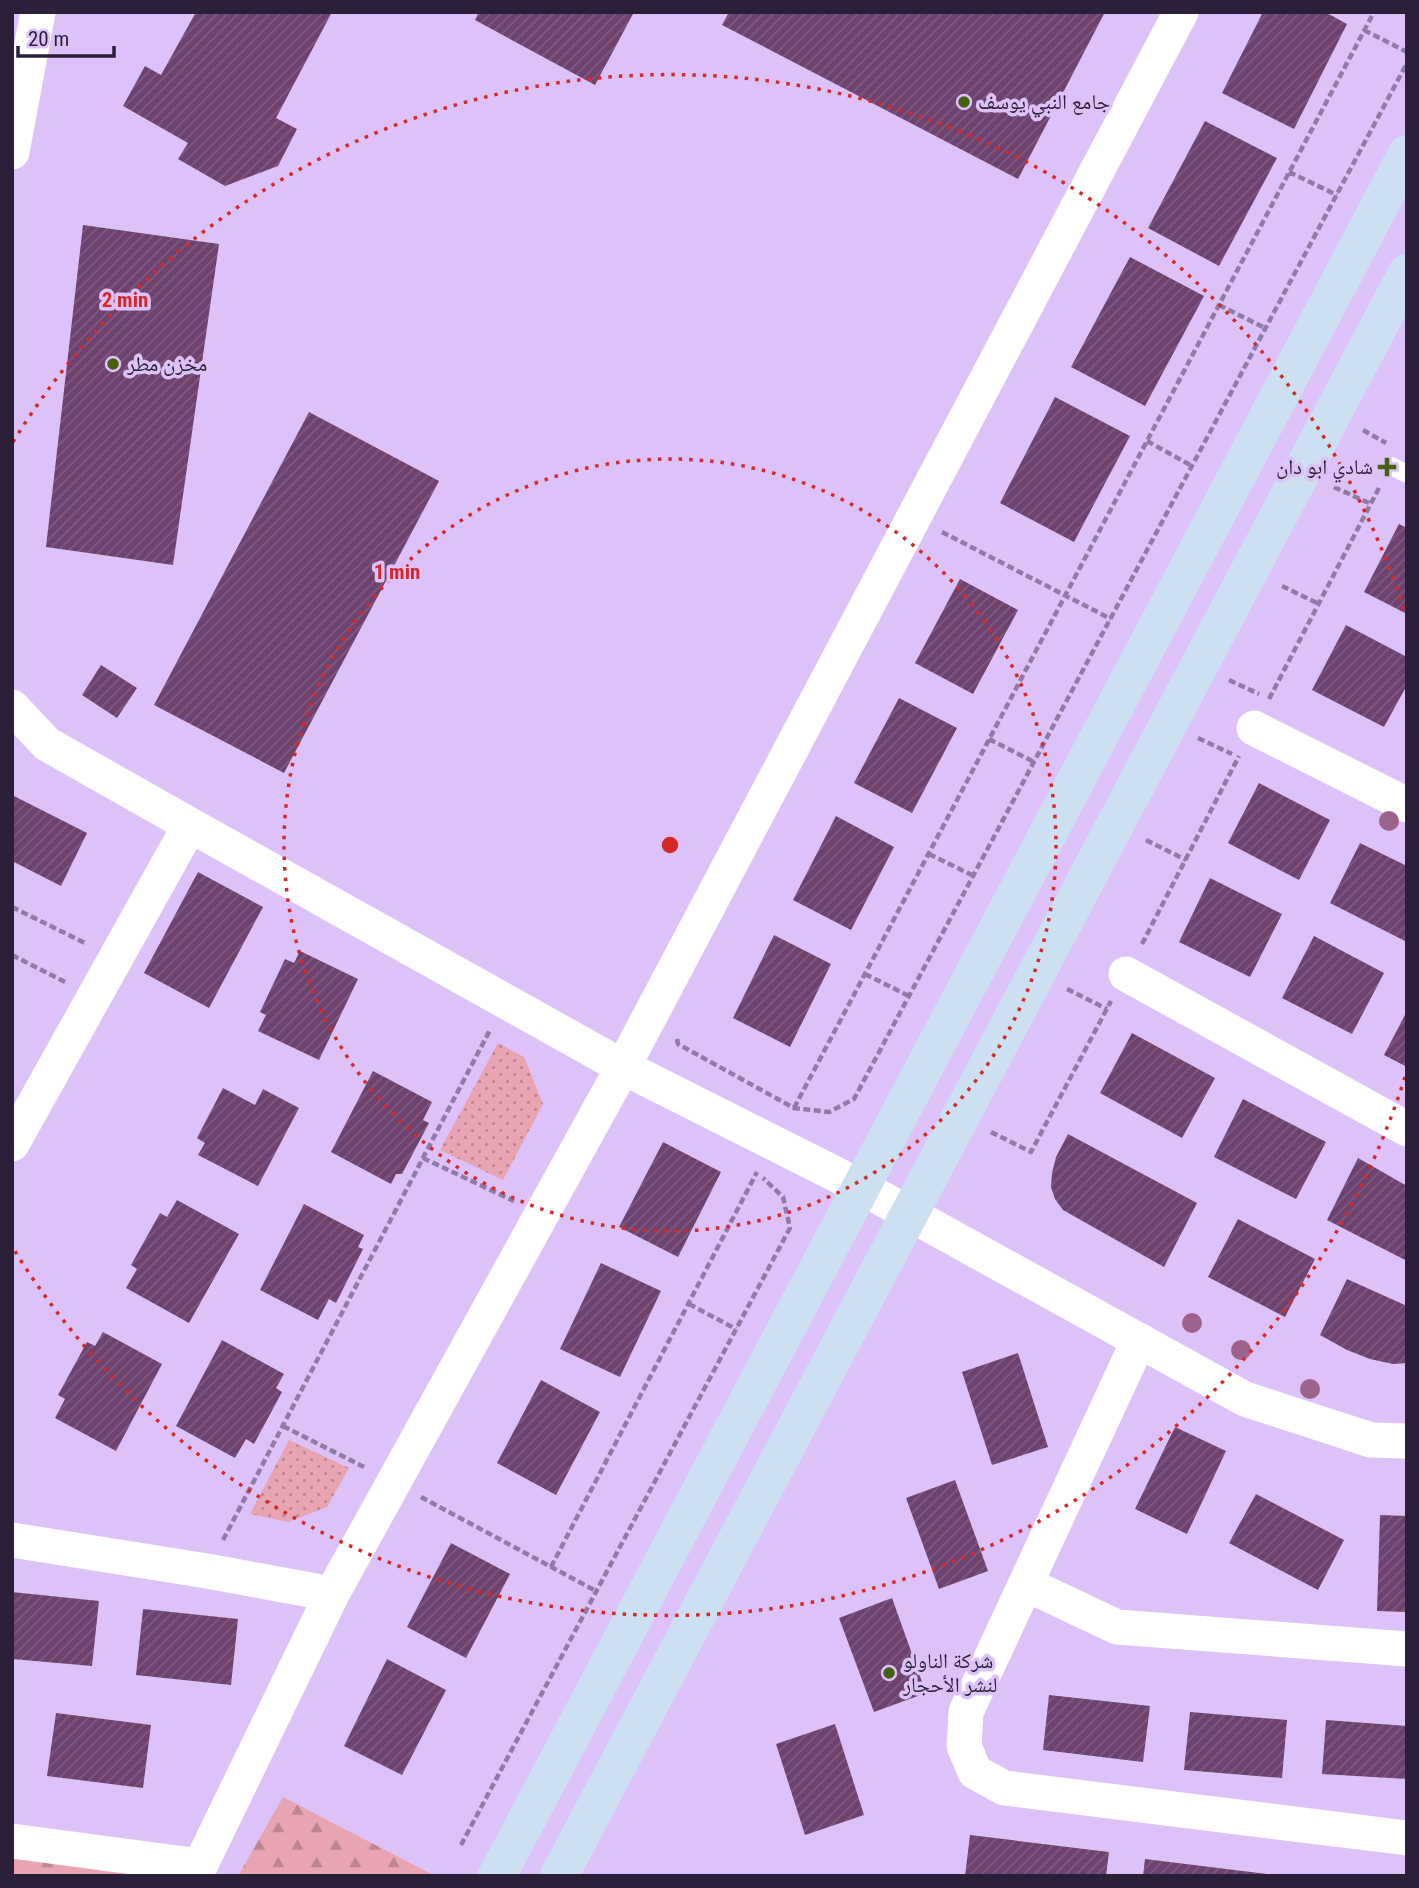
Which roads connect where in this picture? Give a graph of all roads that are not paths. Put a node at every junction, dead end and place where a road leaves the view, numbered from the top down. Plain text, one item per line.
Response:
1 (38, 12) edge
2 (1181, 12) edge
3 (12, 152) edge
4 (1407, 154) edge
5 (1407, 273) edge
6 (12, 707) edge
7 (1254, 728) road end
8 (1407, 805) edge
9 (190, 825) junction
10 (1126, 974) road end
11 (623, 1067) junction
12 (1407, 1129) edge
13 (12, 1144) edge
14 (861, 1187) junction
15 (910, 1213) junction
16 (1139, 1340) junction
17 (1407, 1441) edge
18 (12, 1540) edge
19 (1026, 1584) junction
20 (332, 1594) junction
21 (1407, 1649) edge
22 (1407, 1838) edge
23 (12, 1841) edge
24 (497, 1876) edge
25 (559, 1876) edge

1 - 3 street
2 - 11 street
4 - 14 street
5 - 15 street
6 - 9 street
7 - 8 street
9 - 11 street
9 - 13 street
10 - 12 street
11 - 14 street
11 - 20 street
14 - 15 street
14 - 24 street
15 - 16 street
15 - 25 street
16 - 17 street
16 - 19 street
18 - 20 street
19 - 21 street
19 - 22 street
20 - 23 street

